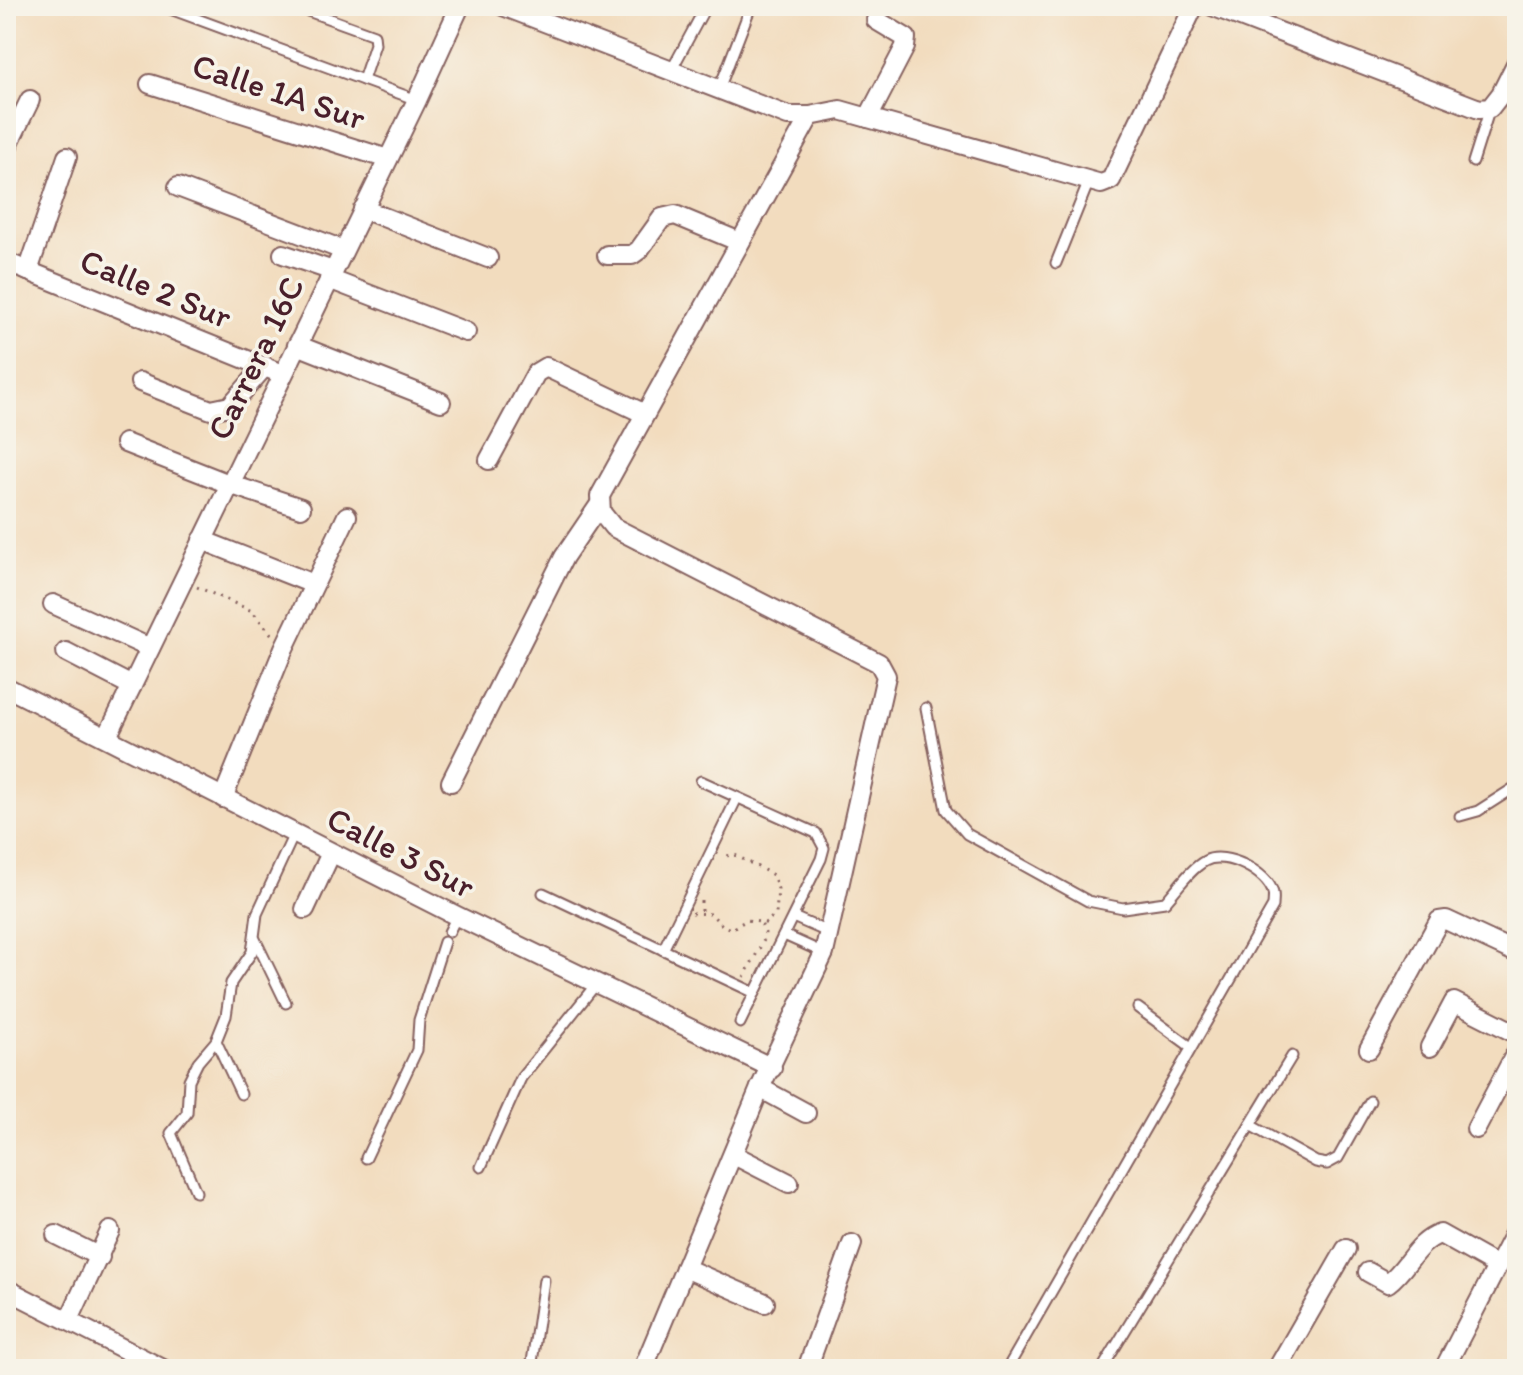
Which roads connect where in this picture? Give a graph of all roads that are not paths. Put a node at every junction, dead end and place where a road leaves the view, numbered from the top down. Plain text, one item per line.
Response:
1 (162, 6) edge
2 (294, 6) edge
3 (460, 6) edge
4 (503, 6) edge
5 (706, 6) edge
6 (751, 6) edge
7 (1194, 6) edge
8 (1212, 6) edge
9 (876, 20) dead end
10 (1517, 62) edge
11 (672, 69) junction
12 (363, 80) junction
13 (150, 84) dead end
14 (719, 89) junction
15 (30, 100) dead end
16 (417, 100) junction
17 (1490, 108) junction
18 (810, 116) junction
19 (868, 118) junction
20 (6, 149) edge
21 (67, 157) dead end
22 (388, 159) junction
23 (1473, 162) dead end
24 (1098, 182) junction
25 (178, 187) dead end
26 (363, 209) junction
27 (740, 242) junction
28 (343, 250) junction
29 (283, 254) dead end
30 (607, 255) dead end
31 (488, 258) dead end
32 (1056, 263) dead end
33 (7, 264) edge
34 (28, 271) junction
35 (331, 275) junction
36 (466, 332) dead end
37 (297, 345) junction
38 (265, 366) junction
39 (282, 374) junction
40 (140, 382) dead end
41 (441, 402) dead end
42 (645, 414) junction
43 (125, 443) dead end
44 (489, 460) dead end
45 (229, 484) junction
46 (600, 504) junction
47 (301, 508) dead end
48 (347, 516) dead end
49 (202, 540) junction
50 (313, 584) junction
51 (53, 604) dead end
52 (150, 648) junction
53 (66, 652) dead end
54 (132, 686) junction
55 (6, 687) edge
56 (926, 708) dead end
57 (107, 737) junction
58 (701, 781) dead end
59 (451, 782) dead end
60 (1517, 786) edge
61 (223, 798) junction
62 (737, 798) junction
63 (1460, 816) dead end
64 (294, 834) junction
65 (331, 853) junction
66 (543, 893) dead end
67 (305, 909) dead end
68 (793, 917) junction
69 (830, 933) junction
70 (784, 935) junction
71 (254, 936) junction
72 (444, 942) dead end
73 (663, 950) junction
74 (824, 953) junction
75 (1517, 953) edge
76 (597, 983) junction
77 (755, 993) junction
78 (286, 1003) dead end
79 (1138, 1008) dead end
80 (740, 1023) dead end
81 (1517, 1034) edge
82 (216, 1041) junction
83 (1191, 1047) junction
84 (1430, 1047) dead end
85 (1369, 1049) dead end
86 (1517, 1051) edge
87 (1292, 1056) dead end
88 (772, 1068) junction
89 (760, 1088) junction
90 (241, 1094) dead end
91 (1370, 1101) dead end
92 (806, 1113) dead end
93 (1250, 1125) junction
94 (1476, 1129) dead end
95 (734, 1155) junction
96 (366, 1158) dead end
97 (481, 1167) dead end
98 (789, 1183) dead end
99 (196, 1192) dead end
100 (1517, 1228) edge
101 (110, 1231) dead end
102 (56, 1235) dead end
103 (852, 1244) dead end
104 (1346, 1249) dead end
105 (100, 1257) junction
106 (1497, 1266) junction
107 (685, 1268) junction
108 (1368, 1272) dead end
109 (544, 1280) dead end
110 (6, 1289) edge
111 (765, 1303) dead end
112 (69, 1320) junction
113 (163, 1369) edge
114 (531, 1369) edge
115 (643, 1369) edge
116 (807, 1369) edge
117 (1007, 1369) edge
118 (1102, 1369) edge
119 (1277, 1369) edge
120 (1444, 1369) edge

1 - 12 lane
2 - 12 lane
3 - 16 street, Carrera 16C
4 - 11 street
5 - 11 lane
6 - 14 lane
7 - 24 street
8 - 17 street
9 - 19 street
10 - 17 street
11 - 14 street
12 - 16 lane
13 - 22 street, Calle 1A Sur
14 - 18 street
15 - 20 street
16 - 22 street, Carrera 16C
17 - 23 lane
18 - 19 street
18 - 27 street
19 - 24 street
21 - 34 street
22 - 26 street, Carrera 16C
24 - 32 lane
25 - 28 street
26 - 28 street, Carrera 16C
26 - 31 street
27 - 30 street
27 - 42 street
28 - 35 street, Carrera 16C
29 - 35 street
33 - 34 street, Calle 2 Sur
34 - 38 street, Calle 2 Sur
35 - 36 street
35 - 37 street, Carrera 16C
37 - 39 street, Carrera 16C
37 - 41 street
38 - 39 street, Calle 2 Sur
38 - 40 street
39 - 45 street, Carrera 16C
42 - 44 street
42 - 46 street
43 - 45 street
45 - 47 street
45 - 49 street, Carrera 16C
46 - 59 street
46 - 69 street
48 - 50 street
49 - 50 street
49 - 52 street, Carrera 16C
50 - 61 street
51 - 52 street
52 - 54 street, Carrera 16C
53 - 54 street
54 - 57 street, Carrera 16C
55 - 57 street, Calle 3 Sur
56 - 83 lane
57 - 61 street, Calle 3 Sur
58 - 62 lane
60 - 63 lane
61 - 64 street, Calle 3 Sur
62 - 68 lane
62 - 73 lane
64 - 65 street, Calle 3 Sur
64 - 71 lane
65 - 67 street
65 - 76 street, Calle 3 Sur
66 - 73 lane
68 - 69 lane
68 - 70 lane
69 - 74 street
70 - 74 lane
70 - 77 lane
71 - 78 lane
71 - 82 lane
72 - 96 lane
73 - 77 lane
74 - 88 street
75 - 85 street
76 - 88 street, Calle 3 Sur
76 - 97 lane
77 - 80 lane
79 - 83 lane
81 - 84 street
82 - 90 lane
82 - 99 lane
83 - 117 lane
86 - 94 street
87 - 93 lane
88 - 89 street
89 - 92 street
89 - 95 street
91 - 93 lane
93 - 118 lane
95 - 98 street
95 - 107 street
100 - 106 street
101 - 105 street
102 - 105 street
103 - 116 street
104 - 119 street
105 - 112 street
106 - 108 street
106 - 120 street
107 - 111 street
107 - 115 street
109 - 114 lane
110 - 112 street
112 - 113 street

